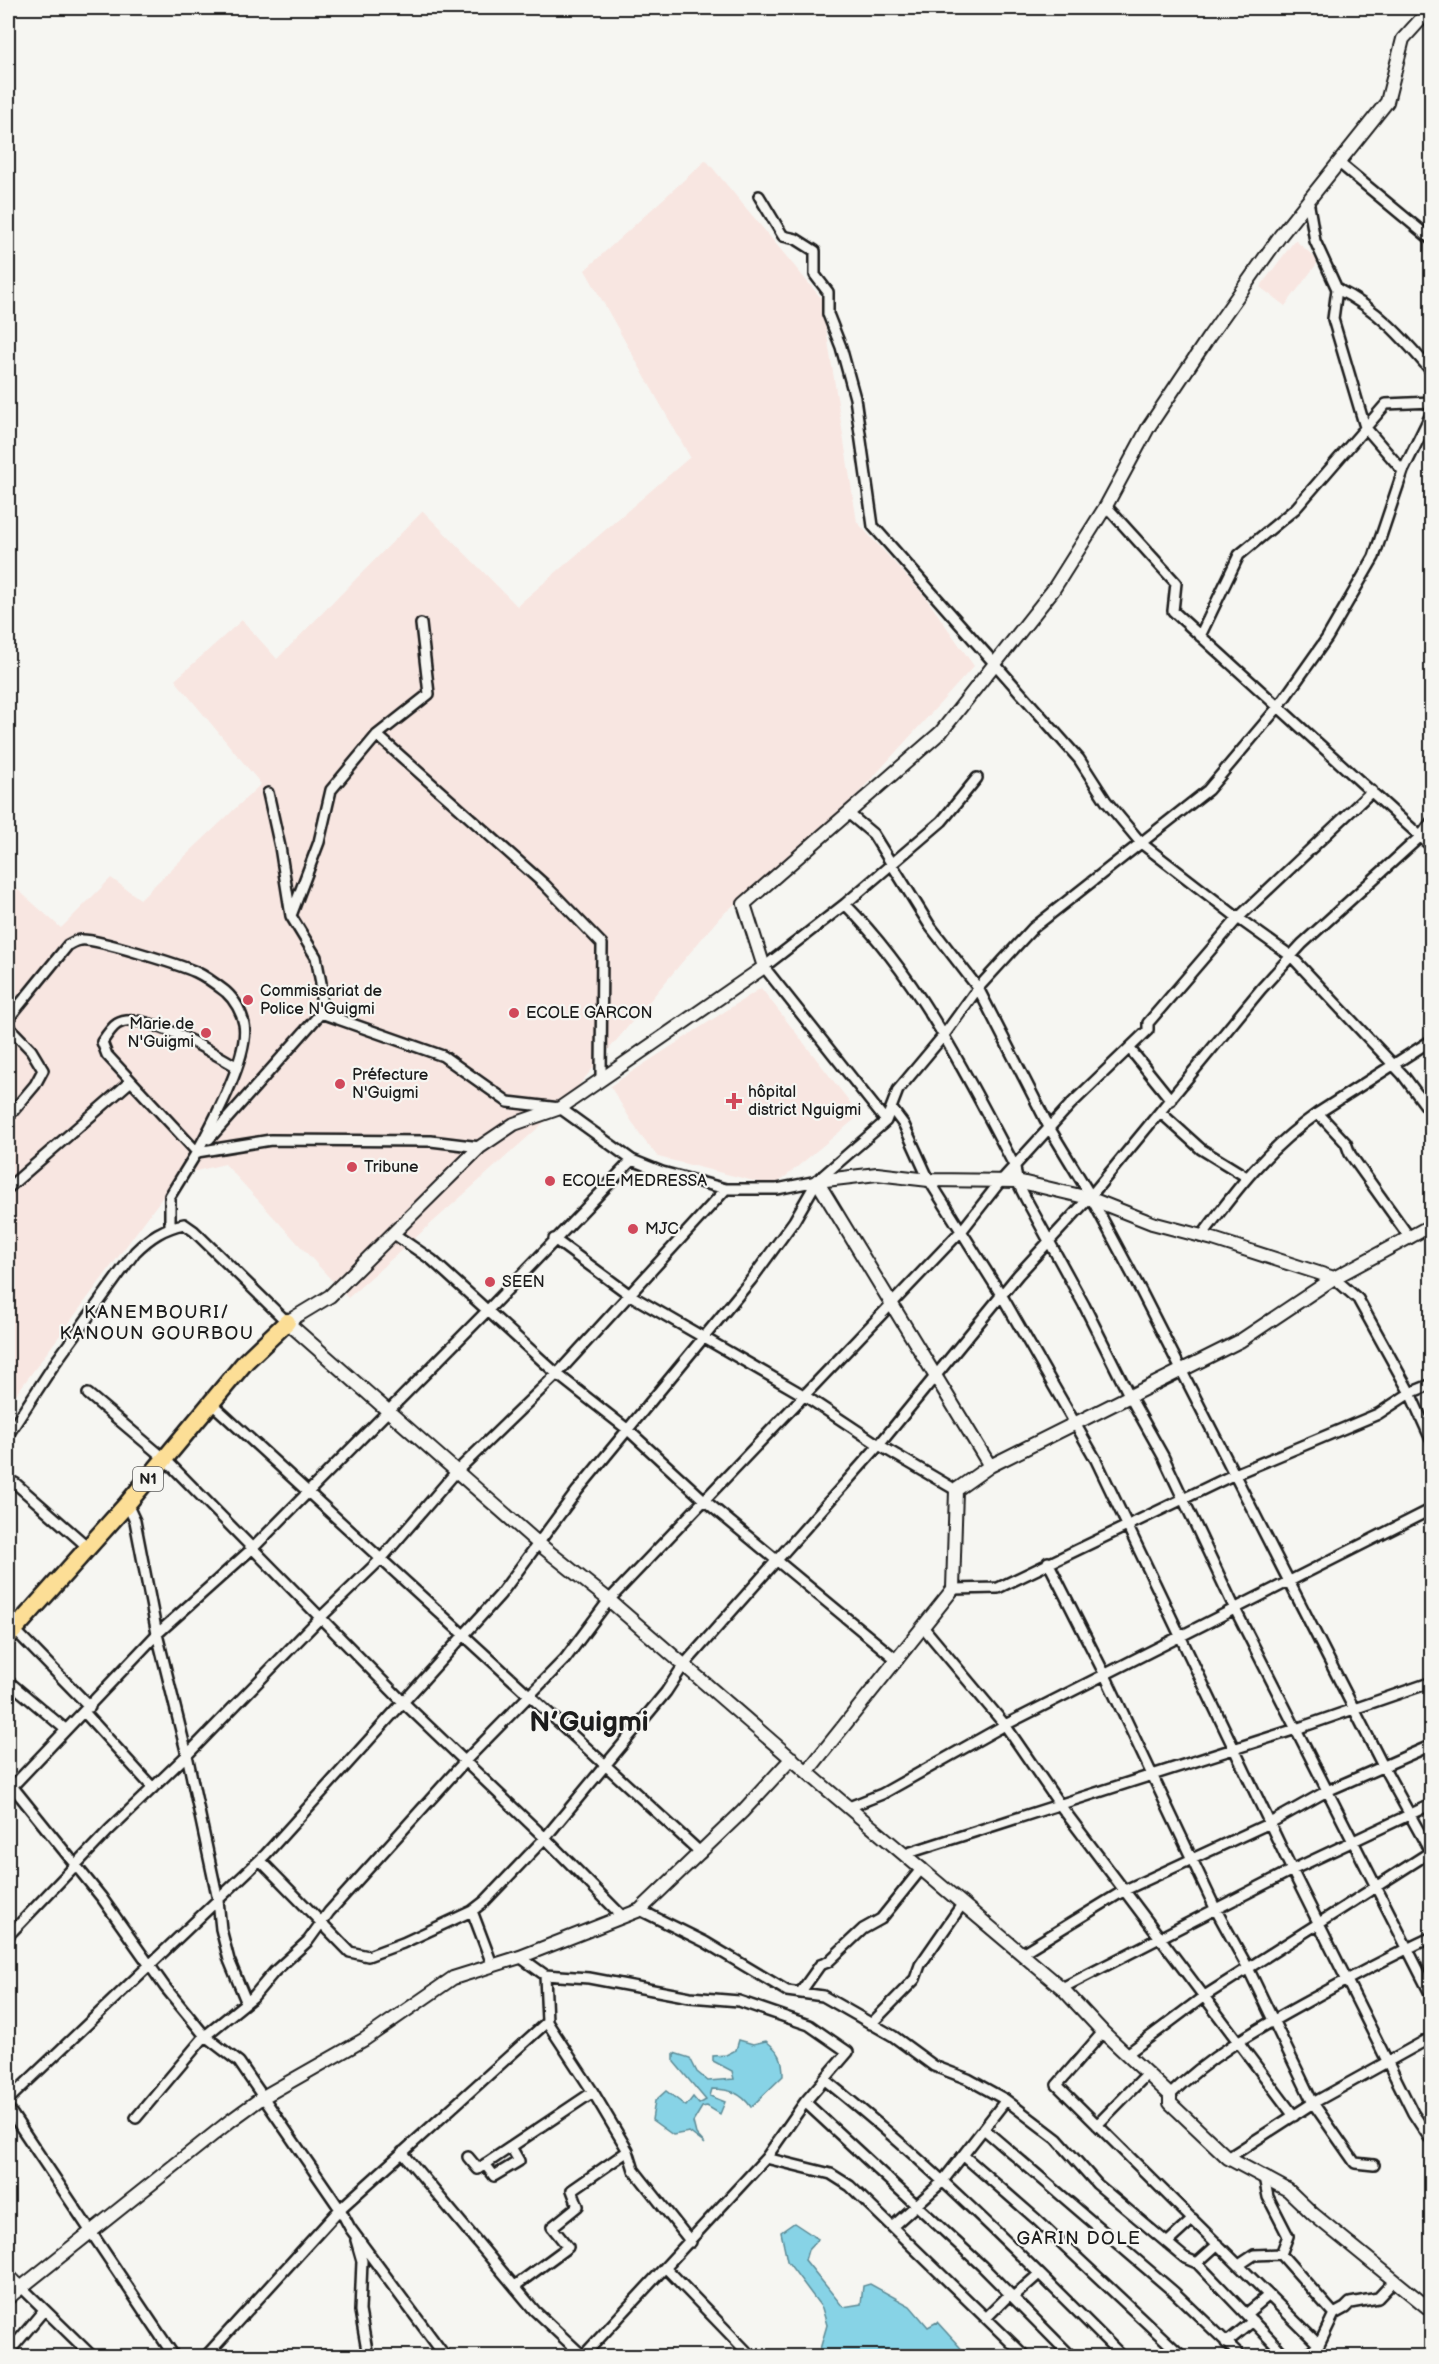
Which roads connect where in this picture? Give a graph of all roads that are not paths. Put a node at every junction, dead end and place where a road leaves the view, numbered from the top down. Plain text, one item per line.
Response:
1 (1431, 8) edge
2 (1338, 162) junction
3 (759, 196) dead end
4 (1308, 200) junction
5 (1431, 240) edge
6 (1338, 289) junction
7 (1431, 372) edge
8 (1431, 402) edge
9 (1431, 412) edge
10 (1365, 427) junction
11 (1403, 471) junction
12 (1106, 506) junction
13 (421, 624) dead end
14 (1200, 636) junction
15 (993, 663) junction
16 (1279, 706) junction
17 (377, 735) junction
18 (977, 778) dead end
19 (1372, 791) junction
20 (268, 793) dead end
21 (848, 813) junction
22 (1431, 821) edge
23 (1421, 836) junction
24 (1141, 843) junction
25 (1431, 847) edge
26 (891, 863) junction
27 (845, 904) junction
28 (291, 916) junction
29 (1238, 918) junction
30 (1291, 956) junction
31 (764, 967) junction
32 (978, 987) junction
33 (321, 1013) junction
34 (8, 1019) edge
35 (8, 1026) edge
36 (944, 1035) junction
37 (1431, 1040) edge
38 (1130, 1049) junction
39 (1394, 1065) junction
40 (237, 1066) junction
41 (601, 1079) junction
42 (131, 1081) junction
43 (1171, 1100) junction
44 (560, 1108) junction
45 (892, 1109) junction
46 (1160, 1112) junction
47 (1318, 1113) junction
48 (1431, 1114) edge
49 (8, 1117) edge
50 (886, 1121) junction
51 (1050, 1129) junction
52 (480, 1147) junction
53 (197, 1152) junction
54 (632, 1160) junction
55 (1015, 1167) junction
56 (1245, 1176) junction
57 (929, 1180) junction
58 (817, 1181) junction
59 (1017, 1181) junction
60 (999, 1183) junction
61 (8, 1188) edge
62 (726, 1189) junction
63 (1089, 1198) junction
64 (1431, 1225) edge
65 (170, 1227) junction
66 (963, 1229) junction
67 (394, 1234) junction
68 (1201, 1236) junction
69 (1410, 1238) junction
70 (554, 1239) junction
71 (1049, 1241) junction
72 (1334, 1278) junction
73 (630, 1295) junction
74 (8, 1296) edge
75 (1002, 1296) junction
76 (8, 1301) edge
77 (891, 1304) junction
78 (486, 1312) junction
79 (287, 1322) junction
80 (702, 1339) junction
81 (1180, 1372) junction
82 (557, 1374) junction
83 (936, 1376) junction
84 (1431, 1383) edge
85 (1410, 1393) junction
86 (88, 1394) dead end
87 (805, 1396) junction
88 (1130, 1397) junction
89 (210, 1402) junction
90 (386, 1412) junction
91 (1075, 1425) junction
92 (627, 1429) junction
93 (8, 1435) edge
94 (1431, 1442) edge
95 (879, 1444) junction
96 (165, 1459) junction
97 (990, 1466) junction
98 (456, 1472) junction
99 (1235, 1474) junction
100 (15, 1484) dead end
101 (956, 1490) junction
102 (309, 1491) junction
103 (1184, 1498) junction
104 (704, 1500) junction
105 (127, 1504) junction
106 (1431, 1509) edge
107 (1126, 1524) junction
108 (539, 1544) junction
109 (254, 1547) junction
110 (88, 1548) junction
111 (382, 1558) junction
112 (1048, 1562) junction
113 (777, 1563) junction
114 (1290, 1582) junction
115 (953, 1589) junction
116 (609, 1600) junction
117 (1235, 1609) junction
118 (321, 1617) junction
119 (923, 1627) junction
120 (11, 1633) edge
121 (157, 1634) junction
122 (464, 1634) junction
123 (1180, 1634) junction
124 (897, 1660) junction
125 (683, 1666) junction
126 (1104, 1673) junction
127 (8, 1681) edge
128 (1431, 1682) edge
129 (529, 1695) junction
130 (404, 1703) junction
131 (87, 1709) junction
132 (1354, 1709) junction
133 (1005, 1725) junction
134 (1296, 1729) junction
135 (65, 1730) junction
136 (1431, 1745) edge
137 (1236, 1748) junction
138 (187, 1755) junction
139 (792, 1758) junction
140 (466, 1761) junction
141 (606, 1766) junction
142 (1383, 1766) junction
143 (807, 1772) junction
144 (1152, 1773) junction
145 (9, 1786) edge
146 (153, 1788) junction
147 (1327, 1791) junction
148 (1431, 1804) edge
149 (1060, 1805) junction
150 (849, 1807) junction
151 (1409, 1813) junction
152 (1270, 1822) junction
153 (545, 1838) junction
154 (1351, 1842) junction
155 (1431, 1852) edge
156 (700, 1853) junction
157 (905, 1854) junction
158 (260, 1860) junction
159 (1192, 1860) junction
160 (76, 1866) junction
161 (922, 1868) junction
162 (1292, 1870) junction
163 (1373, 1886) junction
164 (1125, 1890) junction
165 (218, 1900) junction
166 (963, 1903) junction
167 (640, 1910) junction
168 (1216, 1910) junction
169 (472, 1911) junction
170 (622, 1916) junction
171 (1318, 1922) junction
172 (320, 1924) junction
173 (8, 1936) edge
174 (1431, 1937) edge
175 (1160, 1938) junction
176 (1406, 1949) junction
177 (1022, 1953) junction
178 (520, 1957) junction
179 (492, 1964) junction
180 (151, 1965) junction
181 (1248, 1968) junction
182 (545, 1975) junction
183 (1348, 1979) junction
184 (1062, 1988) junction
185 (800, 1993) junction
186 (1203, 1997) junction
187 (1431, 1997) edge
188 (246, 2001) junction
189 (1273, 2021) junction
190 (547, 2022) junction
191 (871, 2025) junction
192 (1102, 2032) junction
193 (205, 2036) junction
194 (1431, 2037) edge
195 (1238, 2041) junction
196 (1127, 2054) junction
197 (1387, 2060) junction
198 (1149, 2073) junction
199 (825, 2080) junction
200 (593, 2092) junction
201 (1170, 2095) junction
202 (263, 2097) junction
203 (8, 2100) edge
204 (1006, 2100) junction
205 (805, 2102) junction
206 (1313, 2103) junction
207 (8, 2108) edge
208 (1293, 2116) junction
209 (136, 2118) dead end
210 (1097, 2125) junction
211 (985, 2130) junction
212 (1431, 2142) edge
213 (511, 2147) junction
214 (627, 2151) junction
215 (402, 2152) junction
216 (964, 2156) junction
217 (468, 2157) dead end
218 (766, 2158) junction
219 (1228, 2158) junction
220 (485, 2164) junction
221 (1374, 2165) dead end
222 (1264, 2177) junction
223 (942, 2182) junction
224 (914, 2206) junction
225 (340, 2209) junction
226 (1193, 2219) junction
227 (892, 2227) junction
228 (350, 2228) junction
229 (90, 2231) junction
230 (691, 2242) junction
231 (1167, 2243) junction
232 (1218, 2244) junction
233 (1281, 2254) junction
234 (1197, 2264) junction
235 (1239, 2265) junction
236 (667, 2269) junction
237 (8, 2274) edge
238 (1039, 2274) junction
239 (1394, 2281) junction
240 (20, 2286) junction
241 (515, 2286) junction
242 (8, 2292) edge
243 (1011, 2295) junction
244 (1269, 2295) junction
245 (8, 2298) edge
246 (45, 2310) junction
247 (1431, 2311) edge
248 (1334, 2314) junction
249 (986, 2318) junction
250 (1249, 2318) junction
251 (1226, 2343) junction
252 (1319, 2345) junction
253 (8, 2353) edge
254 (92, 2356) edge
255 (174, 2356) edge
256 (206, 2356) edge
257 (368, 2356) edge
258 (445, 2356) edge
259 (583, 2356) edge
260 (751, 2356) edge
261 (1025, 2356) edge
262 (1071, 2356) edge
263 (1122, 2356) edge
264 (1182, 2356) edge
265 (1241, 2356) edge
266 (1286, 2356) edge
267 (1306, 2356) edge

1 - 2 street
2 - 4 street
2 - 5 street
3 - 15 street
4 - 6 street
4 - 12 street
6 - 7 street
6 - 10 street
8 - 10 street
9 - 11 street
10 - 11 street
10 - 14 street
11 - 16 street
12 - 14 street
12 - 15 street
13 - 17 street
14 - 16 street
15 - 21 street
15 - 24 street
16 - 19 street
16 - 24 street
17 - 28 street
17 - 41 street
18 - 26 street
19 - 23 street
19 - 29 street
20 - 28 street
21 - 26 street
21 - 31 street
22 - 23 street
23 - 25 street
23 - 30 street
24 - 29 street
24 - 32 street
26 - 27 street
26 - 32 street
27 - 31 street
27 - 36 street
28 - 33 street
29 - 30 street
29 - 38 street
30 - 39 street
30 - 43 street
31 - 41 street, N1
31 - 50 street
32 - 36 street
32 - 51 street
33 - 44 street
33 - 53 street
34 - 40 street
35 - 49 street
36 - 45 street
36 - 55 street
37 - 39 street
38 - 43 street
38 - 51 street
39 - 47 street
39 - 48 street
40 - 42 street
40 - 53 street
41 - 44 street, N1
42 - 53 street
42 - 61 street
43 - 46 street
44 - 52 street, N1
44 - 54 street
45 - 50 street
45 - 57 street
46 - 56 street
46 - 63 street
47 - 56 street
47 - 69 street
50 - 58 street
51 - 55 street
51 - 63 street
52 - 53 street
52 - 67 street, N1
53 - 65 street
54 - 62 street
54 - 70 street
55 - 59 street
55 - 60 street
56 - 68 street
57 - 58 street
57 - 60 street
57 - 66 street
58 - 62 street
58 - 77 street
58 - 80 street
59 - 60 street
59 - 63 street
59 - 71 street
60 - 66 street
62 - 73 street
63 - 68 street
63 - 71 street
63 - 81 street
64 - 69 street
65 - 79 street
65 - 93 street
66 - 75 street
66 - 77 street
67 - 78 street
67 - 79 street, N1
68 - 72 street
69 - 72 street
70 - 73 street
70 - 78 street
71 - 75 street
71 - 88 street
72 - 81 street
72 - 85 street
73 - 80 street
73 - 82 street
74 - 76 street
75 - 83 street
75 - 91 street
77 - 83 street
77 - 87 street
78 - 82 street
78 - 90 street
79 - 89 highway, N1
79 - 90 street
80 - 87 street
80 - 92 street
81 - 88 street
81 - 99 street
82 - 92 street
82 - 98 street
83 - 95 street
83 - 97 street
84 - 85 street
85 - 94 street
85 - 99 street
86 - 96 street
87 - 95 street
87 - 104 street
88 - 91 street
88 - 103 street
89 - 96 highway, N1
89 - 102 street
90 - 98 street
90 - 102 street
91 - 97 street
91 - 107 street
92 - 104 street
92 - 108 street
95 - 101 street
95 - 113 street
96 - 105 highway, N1
96 - 109 street
97 - 101 street
98 - 108 street
98 - 111 street
99 - 103 street
99 - 114 street
100 - 110 street
101 - 115 street
102 - 109 street
102 - 111 street
103 - 107 street
103 - 117 street
104 - 113 street
104 - 116 street
105 - 110 highway, N1
105 - 121 street
106 - 114 street
107 - 112 street
107 - 123 street
108 - 116 street
108 - 122 street
109 - 118 street
109 - 121 street
110 - 120 highway, N1
111 - 118 street
111 - 122 street
112 - 115 street
112 - 126 street
113 - 124 street
113 - 125 street
114 - 117 street
114 - 132 street
115 - 119 street
116 - 125 street
116 - 129 street
117 - 123 street
117 - 134 street
118 - 130 street
118 - 138 street
119 - 124 street
119 - 133 street
120 - 131 street
121 - 131 street
121 - 138 street
122 - 129 street
122 - 130 street
123 - 126 street
123 - 137 street
124 - 143 street
125 - 139 street
125 - 141 street
126 - 133 street
126 - 144 street
127 - 135 street
128 - 132 street
129 - 140 street
129 - 141 street
130 - 140 street
130 - 158 street
131 - 135 street
131 - 146 street
132 - 134 street
132 - 142 street
133 - 149 street
133 - 150 street
134 - 137 street
134 - 147 street
135 - 145 street
136 - 142 street
137 - 144 street
137 - 152 street
138 - 146 street
138 - 165 street
139 - 143 street
139 - 156 street
140 - 153 street
140 - 172 street
141 - 153 street
141 - 156 street
142 - 147 street
142 - 151 street
143 - 150 street
144 - 149 street
144 - 159 street
145 - 160 street
146 - 160 street
147 - 152 street
147 - 154 street
148 - 151 street
149 - 157 street
149 - 164 street
150 - 157 street
151 - 154 street
151 - 155 street
152 - 159 street
152 - 162 street
153 - 169 street
153 - 170 street
154 - 162 street
154 - 163 street
155 - 163 street
156 - 167 street
157 - 161 street
158 - 165 street
158 - 172 street
159 - 164 street
159 - 168 street
160 - 173 street
160 - 180 street
161 - 166 street
161 - 185 street
162 - 168 street
162 - 171 street
163 - 171 street
163 - 176 street
164 - 175 street
164 - 177 street
165 - 180 street
165 - 188 street
166 - 177 street
166 - 191 street
167 - 170 street
167 - 185 street
168 - 175 street
168 - 181 street
169 - 172 street
169 - 179 street
170 - 178 street
171 - 181 street
171 - 183 street
172 - 188 street
174 - 176 street
175 - 184 street
175 - 186 street
176 - 183 street
176 - 187 street
177 - 184 street
178 - 179 street
178 - 182 street
179 - 202 street
180 - 193 street
180 - 203 street
181 - 186 street
181 - 189 street
182 - 190 street
182 - 199 street
183 - 189 street
183 - 197 street
184 - 192 street
185 - 191 street
186 - 195 street
186 - 196 street
188 - 193 street
189 - 195 street
189 - 206 street
190 - 200 street
190 - 215 street
191 - 204 street
192 - 196 street
192 - 210 street
193 - 202 street
193 - 209 street
194 - 197 street
195 - 201 street
195 - 208 street
196 - 198 street
197 - 206 street
197 - 212 street
198 - 201 street
198 - 210 street
199 - 205 street
199 - 223 street
200 - 213 street
200 - 214 street
201 - 219 street
202 - 225 street
202 - 229 street
204 - 211 street
204 - 231 street
205 - 218 street
205 - 224 street
206 - 208 street
206 - 221 street
207 - 229 street
208 - 219 street
210 - 226 street
211 - 216 street
211 - 251 street
213 - 220 street
213 - 220 street
214 - 230 street
214 - 241 street
215 - 225 street
215 - 241 street
216 - 223 street
216 - 264 street
217 - 220 street
218 - 227 street
218 - 230 street
219 - 222 street
222 - 233 street
222 - 239 street
223 - 224 street
223 - 238 street
224 - 227 street
224 - 243 street
225 - 228 street
225 - 256 street
226 - 231 street
226 - 232 street
227 - 249 street
228 - 257 street
228 - 258 street
229 - 240 street
229 - 255 street
230 - 236 street
231 - 234 street
232 - 234 street
232 - 235 street
233 - 235 street
233 - 248 street
234 - 250 street
235 - 244 street
236 - 259 street
236 - 260 street
237 - 240 street
238 - 243 street
238 - 263 street
239 - 247 street
239 - 248 street
240 - 242 street
240 - 245 street
240 - 246 street
241 - 259 street
243 - 249 street
243 - 262 street
244 - 250 street
244 - 252 street
246 - 253 street
246 - 254 street
248 - 252 street
249 - 261 street
250 - 251 street
250 - 266 street
251 - 265 street
252 - 267 street

